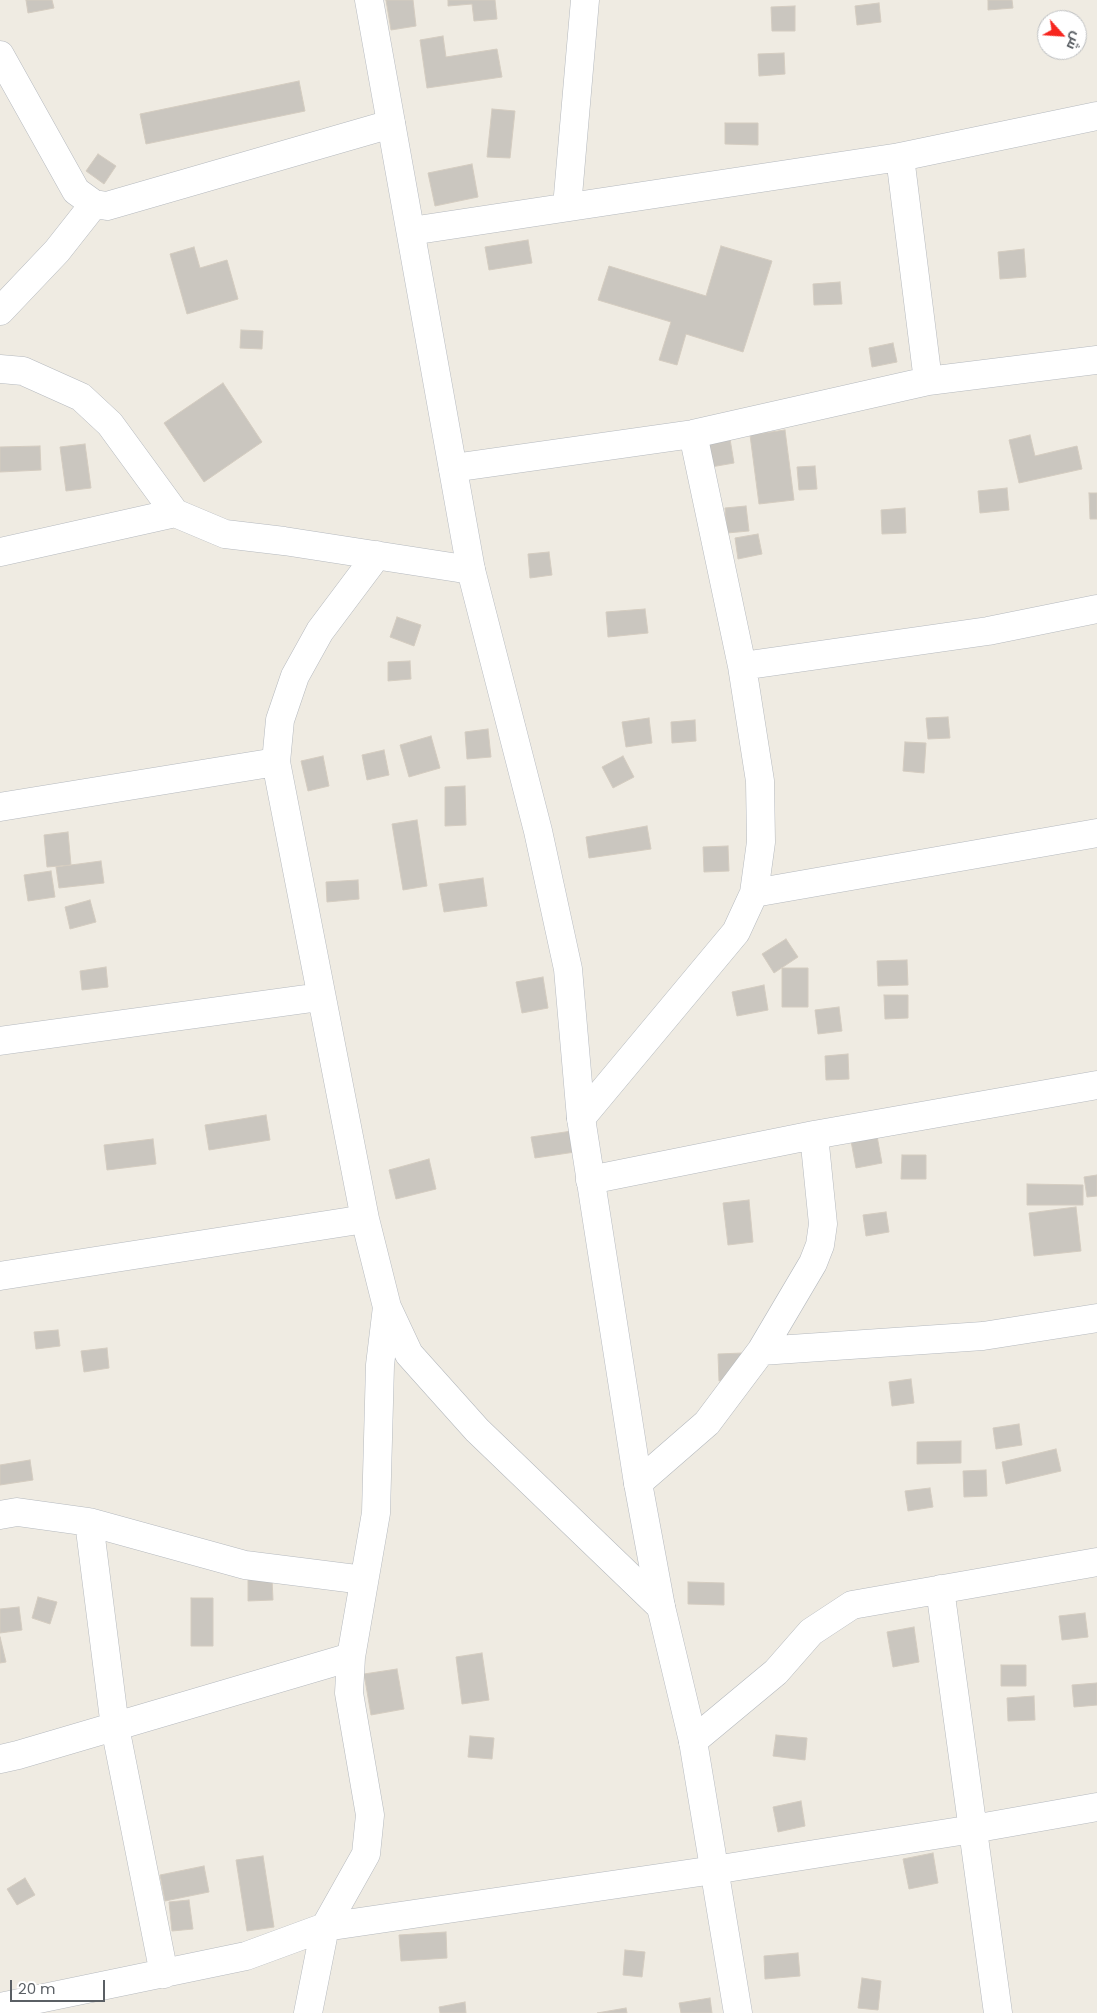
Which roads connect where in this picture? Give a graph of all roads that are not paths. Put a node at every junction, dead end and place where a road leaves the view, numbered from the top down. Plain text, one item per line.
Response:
1 (585, 0) edge
2 (372, 3) edge
3 (0, 55) edge
4 (1097, 116) edge
5 (391, 124) junction
6 (900, 157) junction
7 (94, 204) junction
8 (567, 207) junction
9 (411, 231) junction
10 (0, 311) edge
11 (1097, 360) edge
12 (0, 369) edge
13 (928, 381) junction
14 (693, 434) junction
15 (453, 468) junction
16 (175, 512) junction
17 (0, 552) edge
18 (376, 555) junction
19 (470, 570) junction
20 (1097, 609) edge
21 (742, 666) junction
22 (276, 762) junction
23 (0, 807) edge
24 (1097, 833) edge
25 (754, 893) junction
26 (320, 997) junction
27 (0, 1041) edge
28 (1097, 1085) edge
29 (581, 1118) junction
30 (814, 1135) junction
31 (590, 1180) junction
32 (365, 1219) junction
33 (0, 1276) edge
34 (386, 1307) junction
35 (1097, 1318) edge
36 (761, 1351) junction
37 (638, 1483) junction
38 (0, 1515) edge
39 (89, 1522) junction
40 (1097, 1562) edge
41 (364, 1580) junction
42 (940, 1589) junction
43 (661, 1607) junction
44 (351, 1657) junction
45 (115, 1727) junction
46 (693, 1741) junction
47 (0, 1759) edge
48 (1097, 1806) edge
49 (973, 1829) junction
50 (714, 1870) junction
51 (325, 1927) junction
52 (164, 1974) junction
53 (0, 2007) edge
54 (308, 2013) edge
55 (738, 2013) edge
56 (998, 2013) edge

1 - 8 street
2 - 5 street
3 - 7 street
4 - 6 street
5 - 7 street
5 - 9 street
6 - 8 street
6 - 13 street
7 - 10 street
8 - 9 street
9 - 15 street
11 - 13 street
12 - 16 street
13 - 14 street
14 - 15 street
14 - 21 street
15 - 19 street
16 - 17 street
16 - 18 street
18 - 19 street
18 - 22 street
19 - 29 street
20 - 21 street
21 - 25 street
22 - 23 street
22 - 26 street
24 - 25 street
25 - 29 street
26 - 27 street
26 - 32 street
28 - 30 street
29 - 31 street
30 - 31 street
30 - 36 street
31 - 37 street
32 - 33 street
32 - 34 street
34 - 41 street
34 - 43 street
35 - 36 street
36 - 37 street
37 - 43 street
38 - 39 street
39 - 41 street
39 - 45 street
40 - 42 street
41 - 44 street
42 - 46 street
42 - 49 street
43 - 46 street
44 - 45 street
44 - 51 street
45 - 47 street
45 - 52 street
46 - 50 street
48 - 49 street
49 - 50 street
49 - 56 street
50 - 51 street
50 - 55 street
51 - 52 street
51 - 54 street
52 - 53 street

